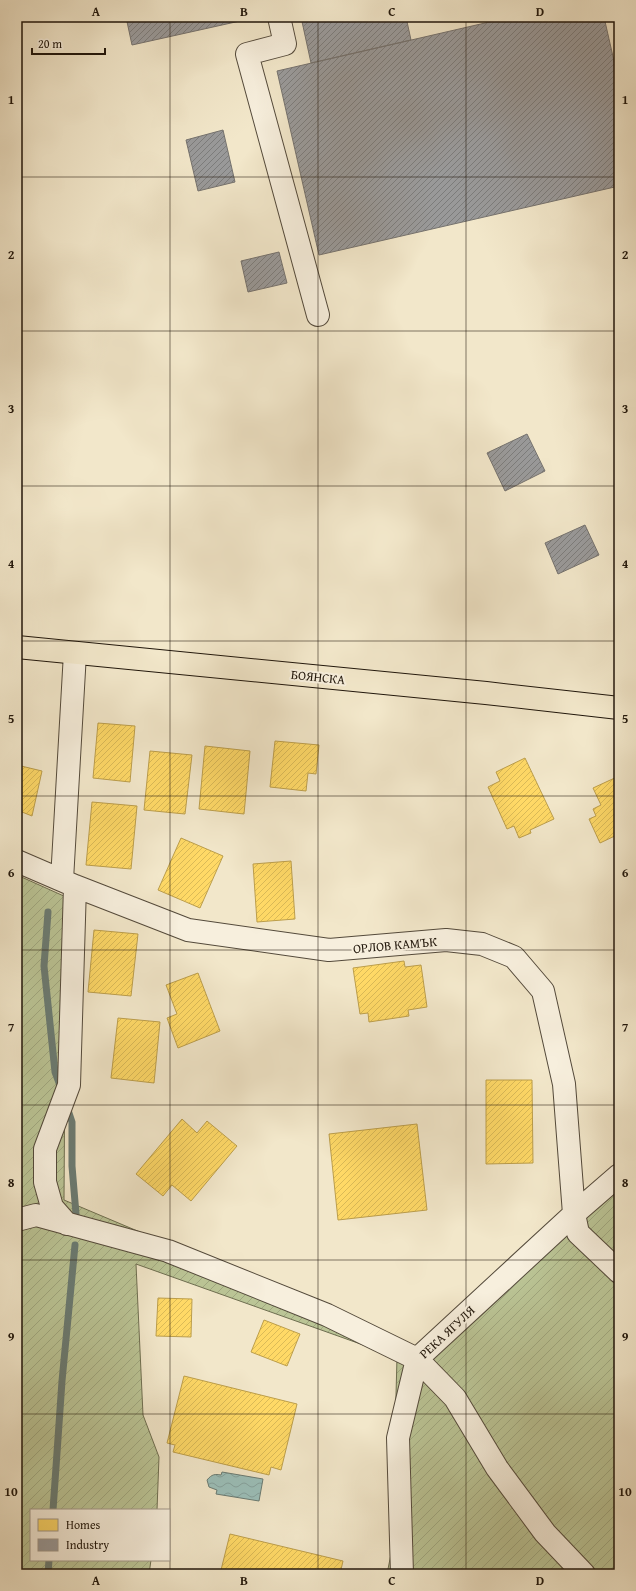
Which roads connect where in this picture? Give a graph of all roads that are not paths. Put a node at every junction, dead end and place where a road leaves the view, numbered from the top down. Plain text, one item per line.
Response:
1 (279, 17) edge
2 (318, 315) dead end
3 (17, 648) edge
4 (75, 653) junction
5 (619, 708) edge
6 (17, 861) edge
7 (68, 883) junction
8 (619, 1176) edge
9 (574, 1214) junction
10 (26, 1218) edge
11 (67, 1224) junction
12 (619, 1272) edge
13 (417, 1359) junction
14 (402, 1574) edge
15 (584, 1574) edge

1 - 2 street
3 - 4 main road, БОЯНСКА
4 - 5 main road, БОЯНСКА
4 - 7 street
6 - 7 street, ОРЛОВ КАМЪК
7 - 9 street, ОРЛОВ КАМЪК
7 - 11 street
8 - 9 street, РЕКА ЯГУЛЯ
9 - 12 street, ОРЛОВ КАМЪК
9 - 13 street, РЕКА ЯГУЛЯ
10 - 11 street
11 - 13 street
13 - 14 street, РЕКА ЯГУЛЯ
13 - 15 street

